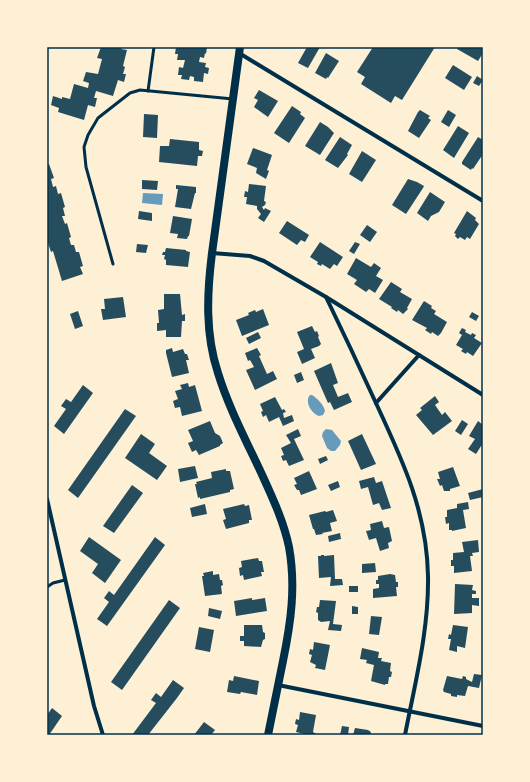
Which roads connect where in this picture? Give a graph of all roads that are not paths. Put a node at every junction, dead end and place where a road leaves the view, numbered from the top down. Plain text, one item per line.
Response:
1 (154, 47) edge
2 (240, 50) edge
3 (148, 91) junction
4 (233, 100) junction
5 (483, 201) edge
6 (212, 253) junction
7 (113, 264) dead end
8 (326, 297) junction
9 (419, 355) junction
10 (483, 395) edge
11 (376, 403) junction
12 (47, 499) edge
13 (65, 580) junction
14 (47, 587) edge
15 (278, 685) junction
16 (410, 711) junction
17 (483, 726) edge
18 (103, 735) edge
19 (268, 735) edge
20 (405, 735) edge

1 - 3 lane
2 - 4 main road
2 - 5 street
3 - 4 lane
3 - 7 lane
4 - 6 main road
6 - 8 street
6 - 15 main road
8 - 9 street
8 - 11 street
9 - 10 street
9 - 11 street
11 - 16 street
12 - 13 street
13 - 14 lane
13 - 18 street
15 - 16 street
15 - 19 main road
16 - 17 street
16 - 20 street

